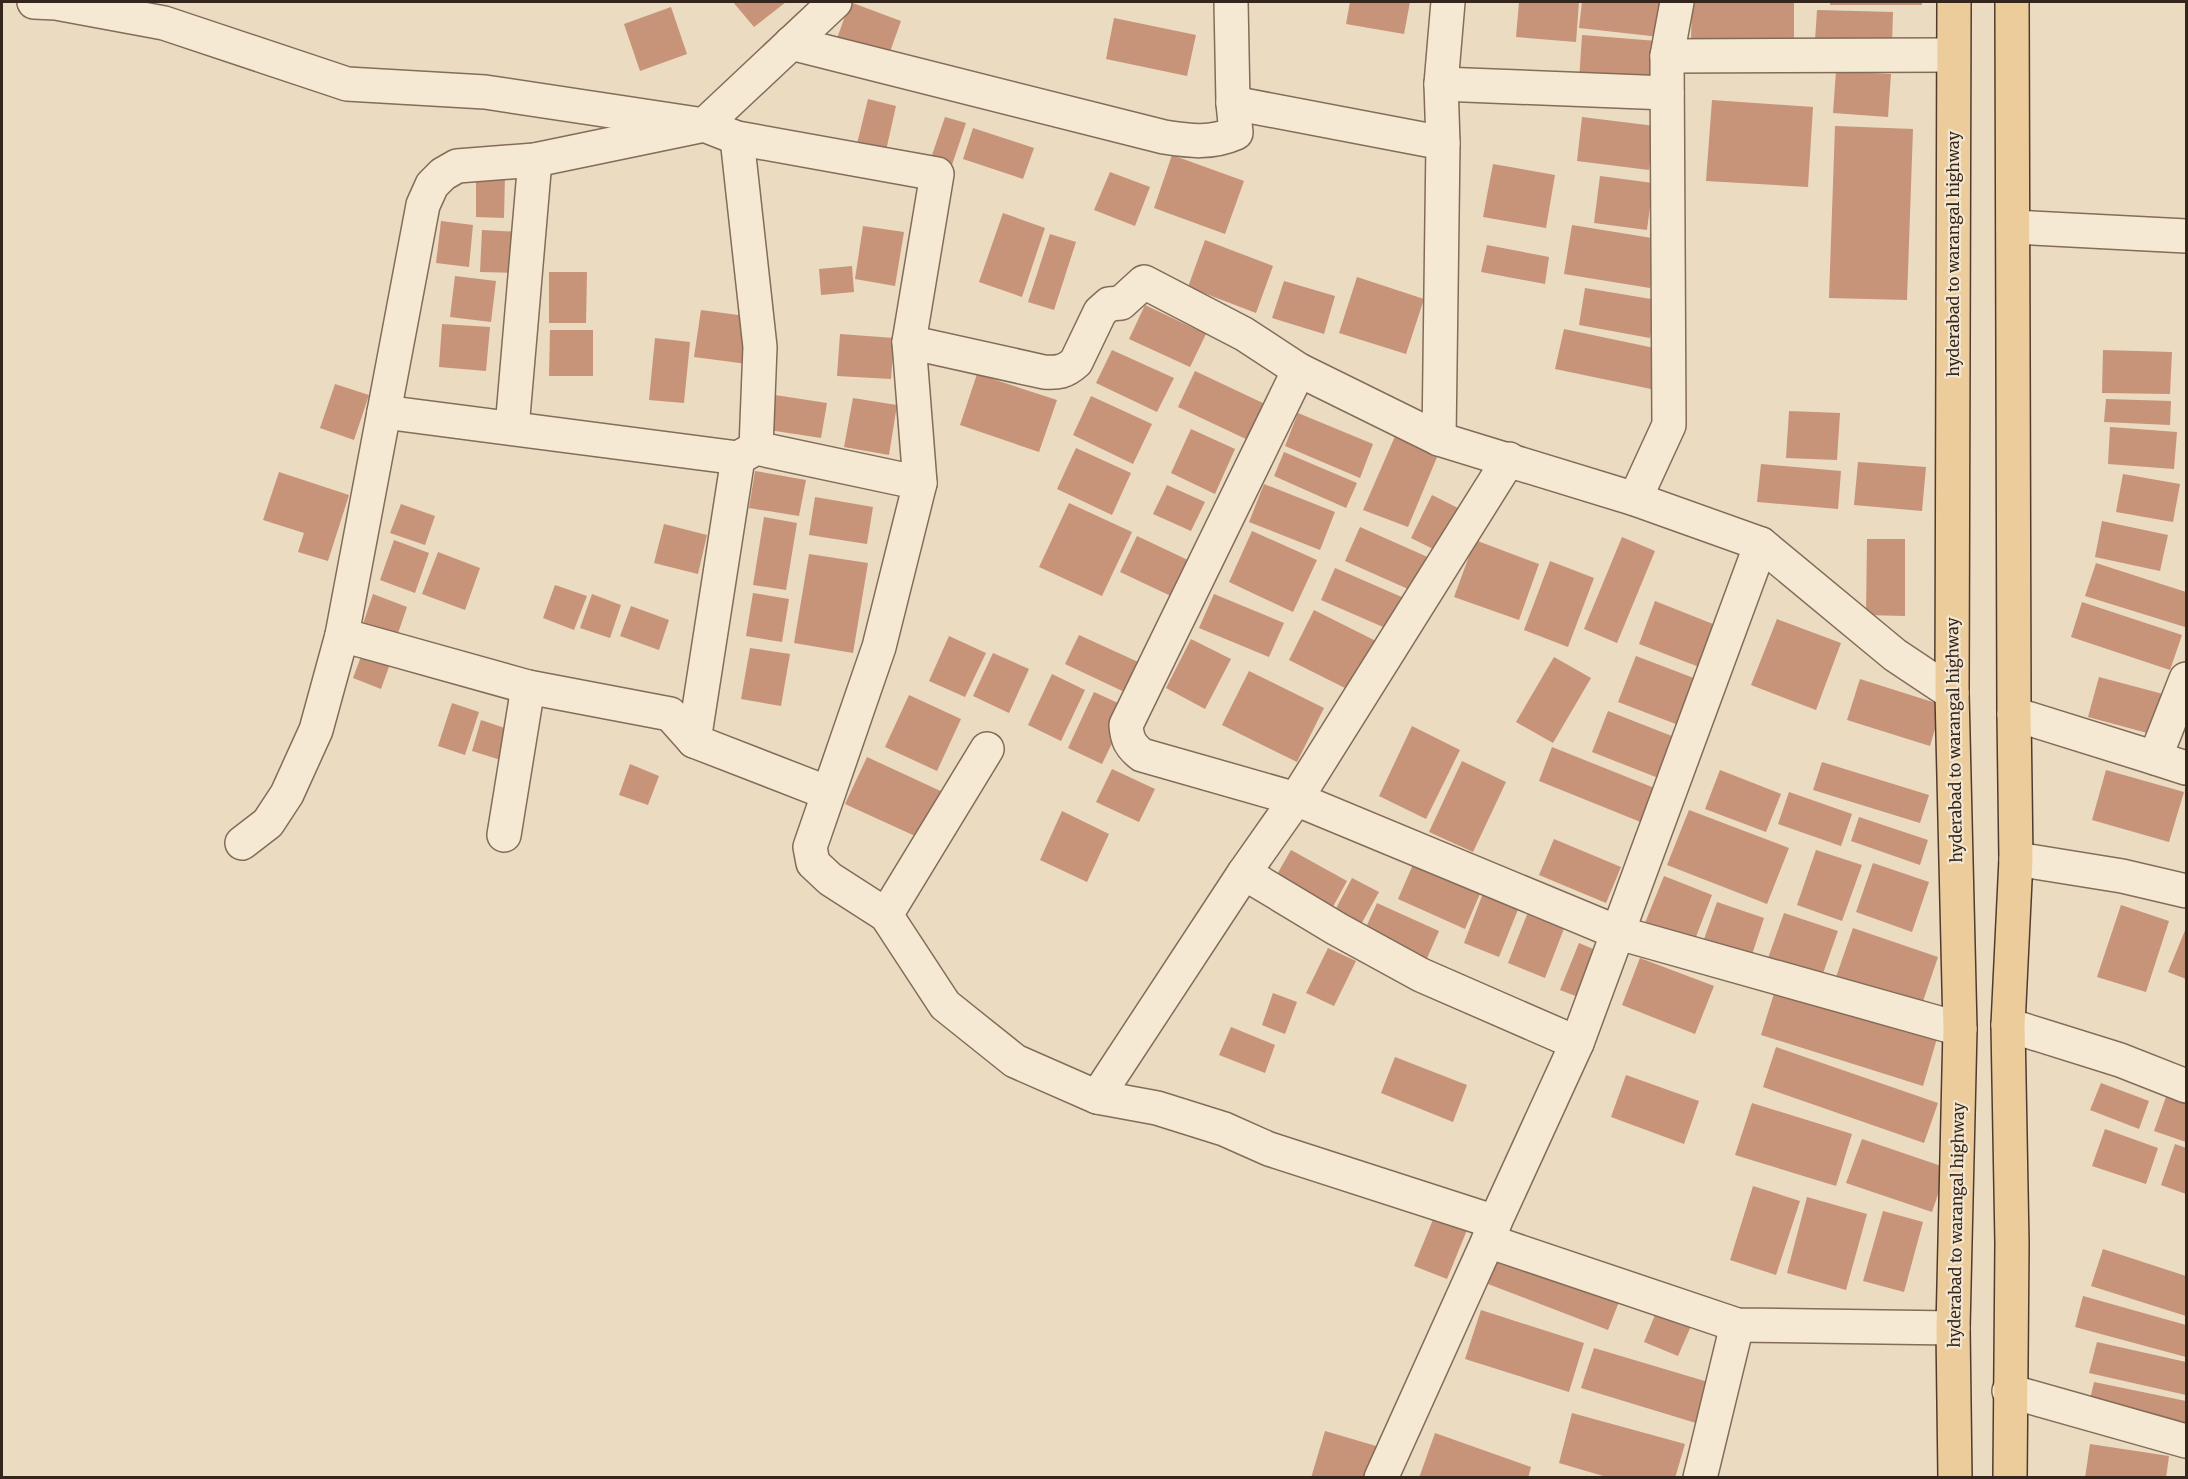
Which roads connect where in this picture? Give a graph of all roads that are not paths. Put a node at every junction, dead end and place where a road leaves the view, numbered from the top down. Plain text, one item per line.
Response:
1 (34, 2) edge
2 (835, 2) edge
3 (1231, 2) edge
4 (1448, 2) edge
5 (1677, 2) edge
6 (1954, 2) edge
7 (2012, 2) edge
8 (790, 43) junction
9 (1953, 55) junction
10 (1667, 56) junction
11 (1441, 84) junction
12 (1668, 93) junction
13 (1233, 103) junction
14 (704, 125) junction
15 (737, 138) junction
16 (1443, 143) junction
17 (535, 160) junction
18 (2013, 227) junction
19 (2187, 237) edge
20 (909, 342) junction
21 (1299, 370) junction
22 (384, 412) junction
23 (512, 428) junction
24 (1439, 439) junction
25 (747, 453) junction
26 (1509, 459) junction
27 (920, 483) junction
28 (1635, 498) junction
29 (1761, 544) junction
30 (342, 635) junction
31 (2187, 679) edge
32 (528, 687) junction
33 (1952, 693) junction
34 (2014, 714) junction
35 (694, 741) junction
36 (987, 748) dead end
37 (2155, 758) junction
38 (2187, 768) edge
39 (828, 793) junction
40 (1296, 799) junction
41 (504, 835) dead end
42 (242, 843) dead end
43 (2016, 859) junction
44 (1244, 873) junction
45 (2187, 891) edge
46 (886, 915) junction
47 (1619, 933) junction
48 (2008, 1026) junction
49 (1960, 1029) junction
50 (1577, 1043) junction
51 (2187, 1086) edge
52 (1097, 1097) junction
53 (1492, 1232) junction
54 (1737, 1325) junction
55 (1953, 1328) junction
56 (2009, 1391) junction
57 (2187, 1441) edge
58 (1381, 1478) edge
59 (1700, 1478) edge
60 (1955, 1478) edge
61 (2010, 1478) edge

1 - 14 street
2 - 8 street
3 - 13 street
4 - 11 street
5 - 10 street
6 - 9 main road, hyderabad to warangal highway
7 - 18 main road
8 - 13 street
8 - 14 street
9 - 10 street
9 - 33 main road, hyderabad to warangal highway
10 - 12 street
11 - 12 street
11 - 16 street
12 - 28 street
13 - 16 street
14 - 15 street
14 - 17 street
15 - 20 street
15 - 25 street
16 - 24 street
17 - 22 street
17 - 23 street
18 - 19 street
18 - 34 main road
20 - 21 street
20 - 27 street
21 - 24 street
21 - 40 street
22 - 23 street
22 - 30 street
23 - 25 street
24 - 26 street
25 - 27 street
25 - 35 street
26 - 28 street
26 - 40 street
27 - 39 street
28 - 29 street
29 - 33 street
29 - 47 street
30 - 32 street
30 - 42 street
31 - 37 street
32 - 35 street
32 - 41 street
33 - 49 main road, hyderabad to warangal highway
34 - 37 street
34 - 43 main road
35 - 39 street
36 - 46 street
37 - 38 street
39 - 46 street
40 - 44 street
40 - 47 street
43 - 45 street
43 - 48 main road
44 - 50 street
44 - 52 street
46 - 52 street
47 - 49 street
47 - 50 street
48 - 51 street
48 - 56 main road
49 - 55 main road, hyderabad to warangal highway
50 - 53 street
52 - 53 street
53 - 54 street
53 - 58 street
54 - 55 street
54 - 59 street
55 - 60 main road, hyderabad to warangal highway
56 - 57 street
56 - 61 main road

